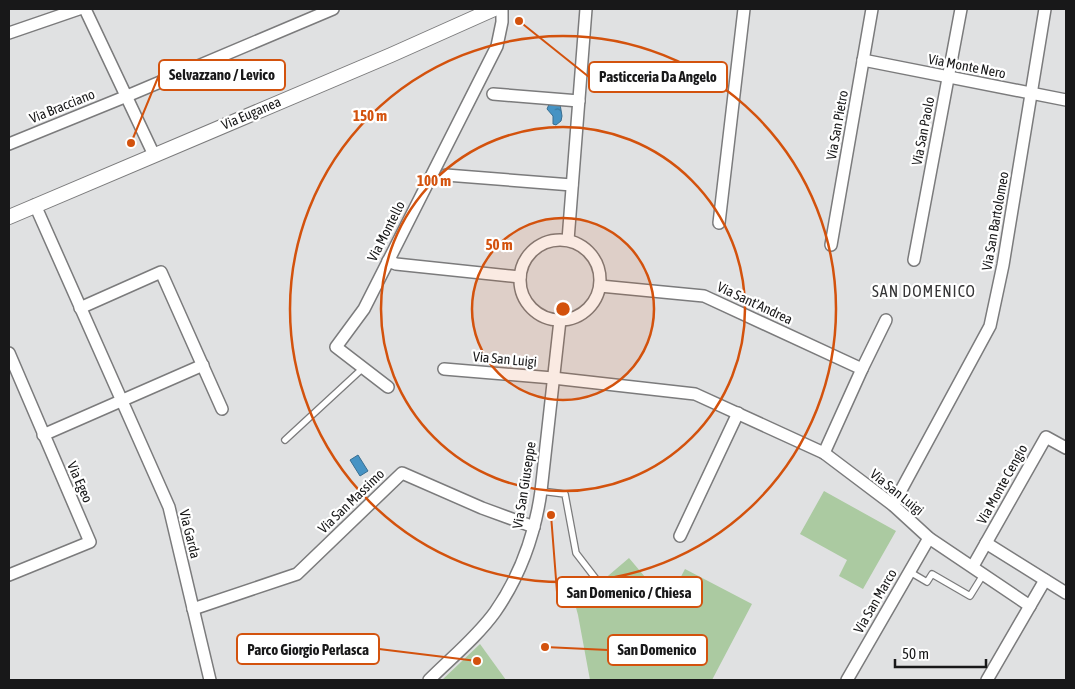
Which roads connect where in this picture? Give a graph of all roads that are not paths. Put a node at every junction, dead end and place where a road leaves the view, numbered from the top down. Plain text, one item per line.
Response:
1 (79, 9) edge
2 (85, 9) edge
3 (333, 9) edge
4 (502, 9) edge
5 (586, 9) edge
6 (744, 9) edge
7 (872, 9) edge
8 (961, 9) edge
9 (1045, 9) edge
10 (486, 10) edge
11 (9, 33) edge
12 (863, 60) junction
13 (948, 77) junction
14 (1031, 93) junction
15 (493, 94) dead end
16 (127, 96) junction
17 (579, 100) junction
18 (1066, 100) edge
19 (9, 144) edge
20 (154, 155) junction
21 (446, 175) dead end
22 (572, 185) junction
23 (35, 205) junction
24 (9, 217) edge
25 (719, 223) dead end
26 (568, 240) junction
27 (831, 245) dead end
28 (388, 260) junction
29 (914, 260) dead end
30 (520, 277) junction
31 (600, 286) junction
32 (80, 308) junction
33 (560, 320) junction
34 (886, 320) dead end
35 (9, 353) edge
36 (203, 365) junction
37 (363, 368) junction
38 (444, 369) dead end
39 (862, 369) junction
40 (553, 378) junction
41 (388, 387) dead end
42 (122, 401) junction
43 (222, 409) dead end
44 (738, 413) junction
45 (42, 435) junction
46 (285, 440) dead end
47 (1066, 448) edge
48 (824, 453) junction
49 (541, 491) junction
50 (893, 505) junction
51 (534, 527) junction
52 (680, 536) dead end
53 (929, 538) junction
54 (986, 543) junction
55 (973, 566) junction
56 (910, 572) junction
57 (9, 575) edge
58 (983, 575) junction
59 (596, 579) dead end
60 (1045, 580) junction
61 (1066, 593) edge
62 (1030, 606) junction
63 (193, 609) junction
64 (210, 680) edge
65 (429, 680) edge
66 (847, 680) edge
67 (987, 680) edge

1 - 11 street
2 - 16 street
3 - 16 street, Via Bracciano
4 - 28 street, Via Montello
5 - 17 street
6 - 25 street
7 - 12 street, Via San Pietro
8 - 13 street, Via San Paolo
9 - 14 street, Via San Bartolomeo
10 - 20 street, Via Euganea
12 - 13 street, Via Monte Nero
12 - 27 street, Via San Pietro
13 - 14 street, Via Monte Nero
13 - 29 street, Via San Paolo
14 - 18 street, Via Monte Nero
14 - 50 street, Via San Bartolomeo
15 - 17 street
16 - 19 street, Via Bracciano
16 - 20 street
17 - 22 street
20 - 23 street, Via Euganea
21 - 22 street
22 - 26 street
23 - 24 street, Via Euganea
23 - 32 street, Via Garda
26 - 30 street
26 - 31 street
28 - 30 street
28 - 37 street, Via Montello
30 - 33 street
31 - 33 street
31 - 39 street, Via Sant'Andrea
32 - 36 street
32 - 42 street, Via Garda
33 - 40 street, Via San Giuseppe
34 - 39 street
35 - 45 street, Via Egeo
36 - 42 street
36 - 43 street
37 - 41 street, Via Montello
37 - 46 lane
38 - 40 street, Via San Luigi
39 - 48 street
40 - 44 street, Via San Luigi
40 - 49 street, Via San Giuseppe
42 - 45 street
42 - 63 street, Via Garda
44 - 48 street, Via San Luigi
44 - 52 street
45 - 57 street, Via Egeo
47 - 54 street, Via Monte Cengio
48 - 50 street, Via San Luigi
49 - 51 street, Via San Giuseppe
49 - 59 lane
50 - 53 street, Via San Luigi
51 - 63 street, Via San Massimo
51 - 65 street, Via San Giuseppe
53 - 55 street, Via San Luigi
53 - 56 street, Via San Marco
54 - 55 street, Via Monte Cengio
54 - 60 street
55 - 58 street, Via San Luigi
56 - 58 lane
56 - 66 street, Via San Marco
58 - 62 street, Via San Luigi
60 - 61 street
60 - 62 street
62 - 67 street
63 - 64 street, Via Garda

